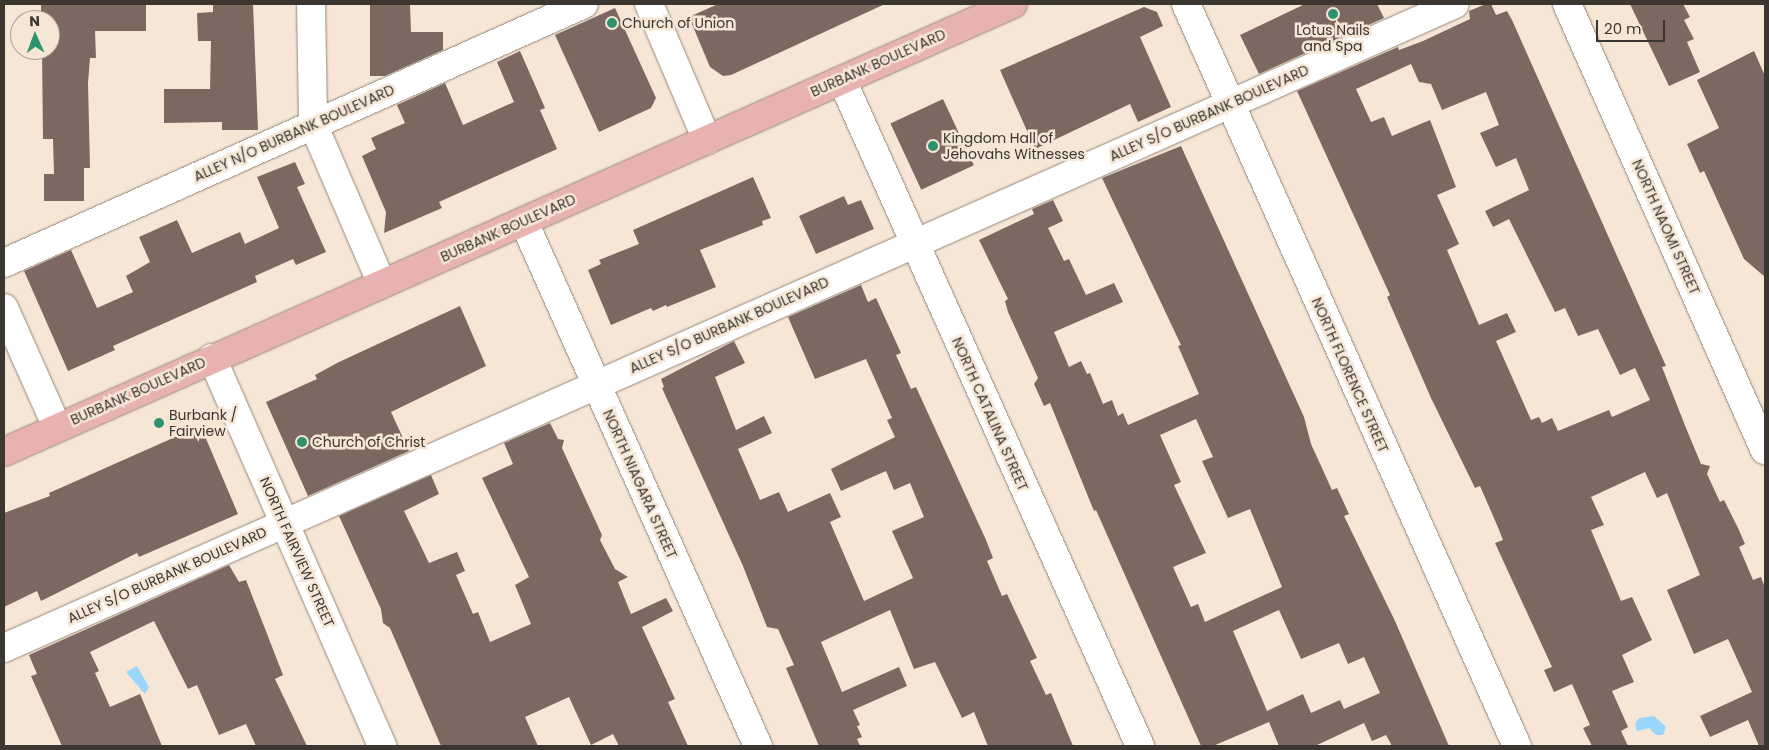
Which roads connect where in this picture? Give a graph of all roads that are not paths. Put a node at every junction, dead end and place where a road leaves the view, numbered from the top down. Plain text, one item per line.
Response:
1 (311, 4) edge
2 (584, 4) edge
3 (649, 4) edge
4 (1013, 4) edge
5 (1186, 4) edge
6 (1455, 4) edge
7 (1567, 4) edge
8 (842, 80) junction
9 (1228, 104) junction
10 (313, 124) junction
11 (707, 140) junction
12 (524, 222) junction
13 (913, 244) junction
14 (4, 264) edge
15 (382, 284) junction
16 (4, 308) edge
17 (212, 358) junction
18 (596, 384) junction
19 (57, 427) junction
20 (1765, 450) edge
21 (4, 452) edge
22 (284, 522) junction
23 (4, 648) edge
24 (382, 746) edge
25 (758, 746) edge
26 (1140, 746) edge
27 (1517, 746) edge

1 - 10 street
2 - 10 street, ALLEY N/O BURBANK BOULEVARD
3 - 11 street
4 - 8 main road, BURBANK BOULEVARD
5 - 9 street, NORTH FLORENCE STREET
6 - 9 street, ALLEY S/O BURBANK BOULEVARD
7 - 20 street, NORTH NAOMI STREET
8 - 11 main road, BURBANK BOULEVARD
8 - 13 street, NORTH CATALINA STREET
9 - 13 street, ALLEY S/O BURBANK BOULEVARD
9 - 27 street, NORTH FLORENCE STREET
10 - 14 street, ALLEY N/O BURBANK BOULEVARD
10 - 15 street
11 - 12 main road, BURBANK BOULEVARD
12 - 15 main road, BURBANK BOULEVARD
12 - 18 street, NORTH NIAGARA STREET
13 - 18 street, ALLEY S/O BURBANK BOULEVARD
13 - 26 street, NORTH CATALINA STREET
15 - 17 main road, BURBANK BOULEVARD
16 - 19 street
17 - 19 main road, BURBANK BOULEVARD
17 - 22 street, NORTH FAIRVIEW STREET
18 - 22 street, ALLEY S/O BURBANK BOULEVARD
18 - 25 street, NORTH NIAGARA STREET
19 - 21 main road, BURBANK BOULEVARD
22 - 23 street, ALLEY S/O BURBANK BOULEVARD
22 - 24 street, NORTH FAIRVIEW STREET

